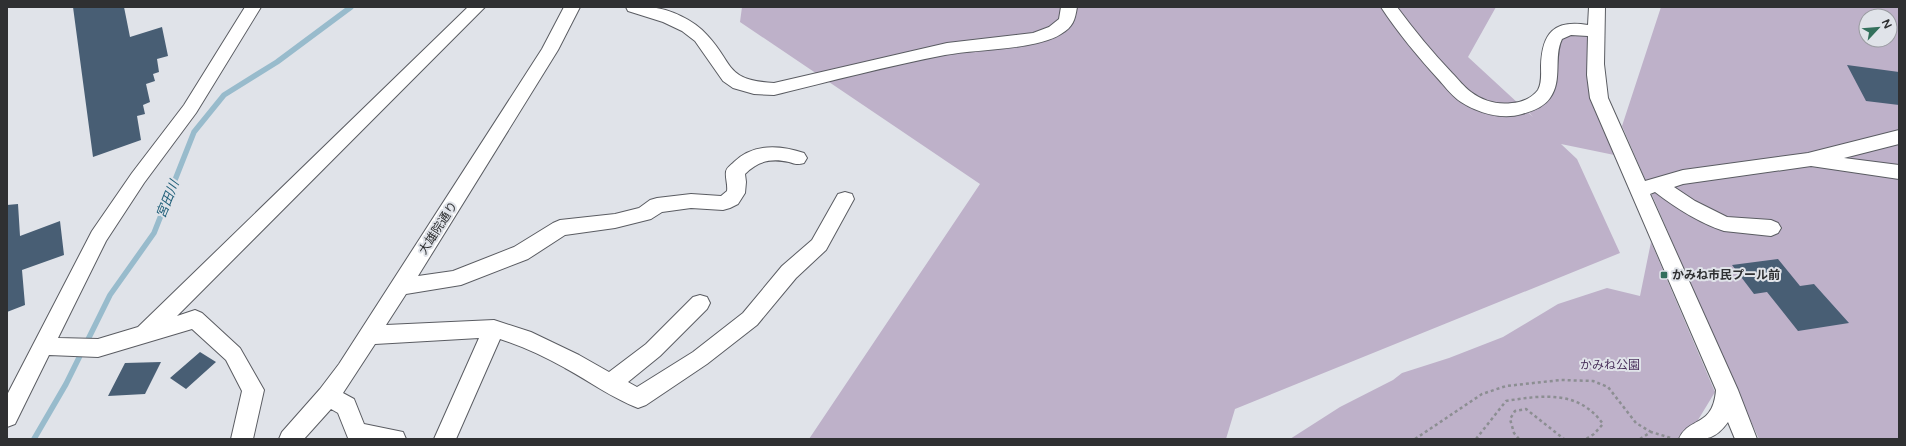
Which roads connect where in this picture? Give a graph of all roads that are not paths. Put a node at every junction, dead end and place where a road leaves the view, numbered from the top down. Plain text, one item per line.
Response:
1 (253, 7) edge
2 (477, 7) edge
3 (572, 7) edge
4 (634, 7) edge
5 (1069, 7) edge
6 (1389, 7) edge
7 (1597, 7) edge
8 (1597, 33) junction
9 (1899, 136) edge
10 (798, 158) dead end
11 (1808, 160) junction
12 (1899, 172) edge
13 (1648, 187) junction
14 (845, 199) dead end
15 (1771, 228) dead end
16 (399, 287) junction
17 (700, 303) dead end
18 (494, 329) junction
19 (145, 334) junction
20 (369, 335) junction
21 (43, 346) junction
22 (610, 384) junction
23 (1727, 390) junction
24 (328, 396) junction
25 (7, 417) edge
26 (242, 439) edge
27 (290, 439) edge
28 (395, 439) edge
29 (445, 439) edge
30 (1696, 439) edge
31 (1746, 439) edge

1 - 21 street
2 - 19 street
3 - 16 street, 大雄院通り
4 - 5 street
6 - 8 street
7 - 8 street
8 - 13 street
9 - 11 street
10 - 16 street
11 - 12 street
11 - 13 street
13 - 15 street
13 - 23 street
14 - 22 street
16 - 20 street, 大雄院通り
17 - 22 street
18 - 20 street
18 - 22 street
18 - 29 street
19 - 21 street
19 - 26 street
20 - 24 street, 大雄院通り
21 - 25 street
23 - 30 street
23 - 31 street
24 - 27 street, 大雄院通り
24 - 28 street

